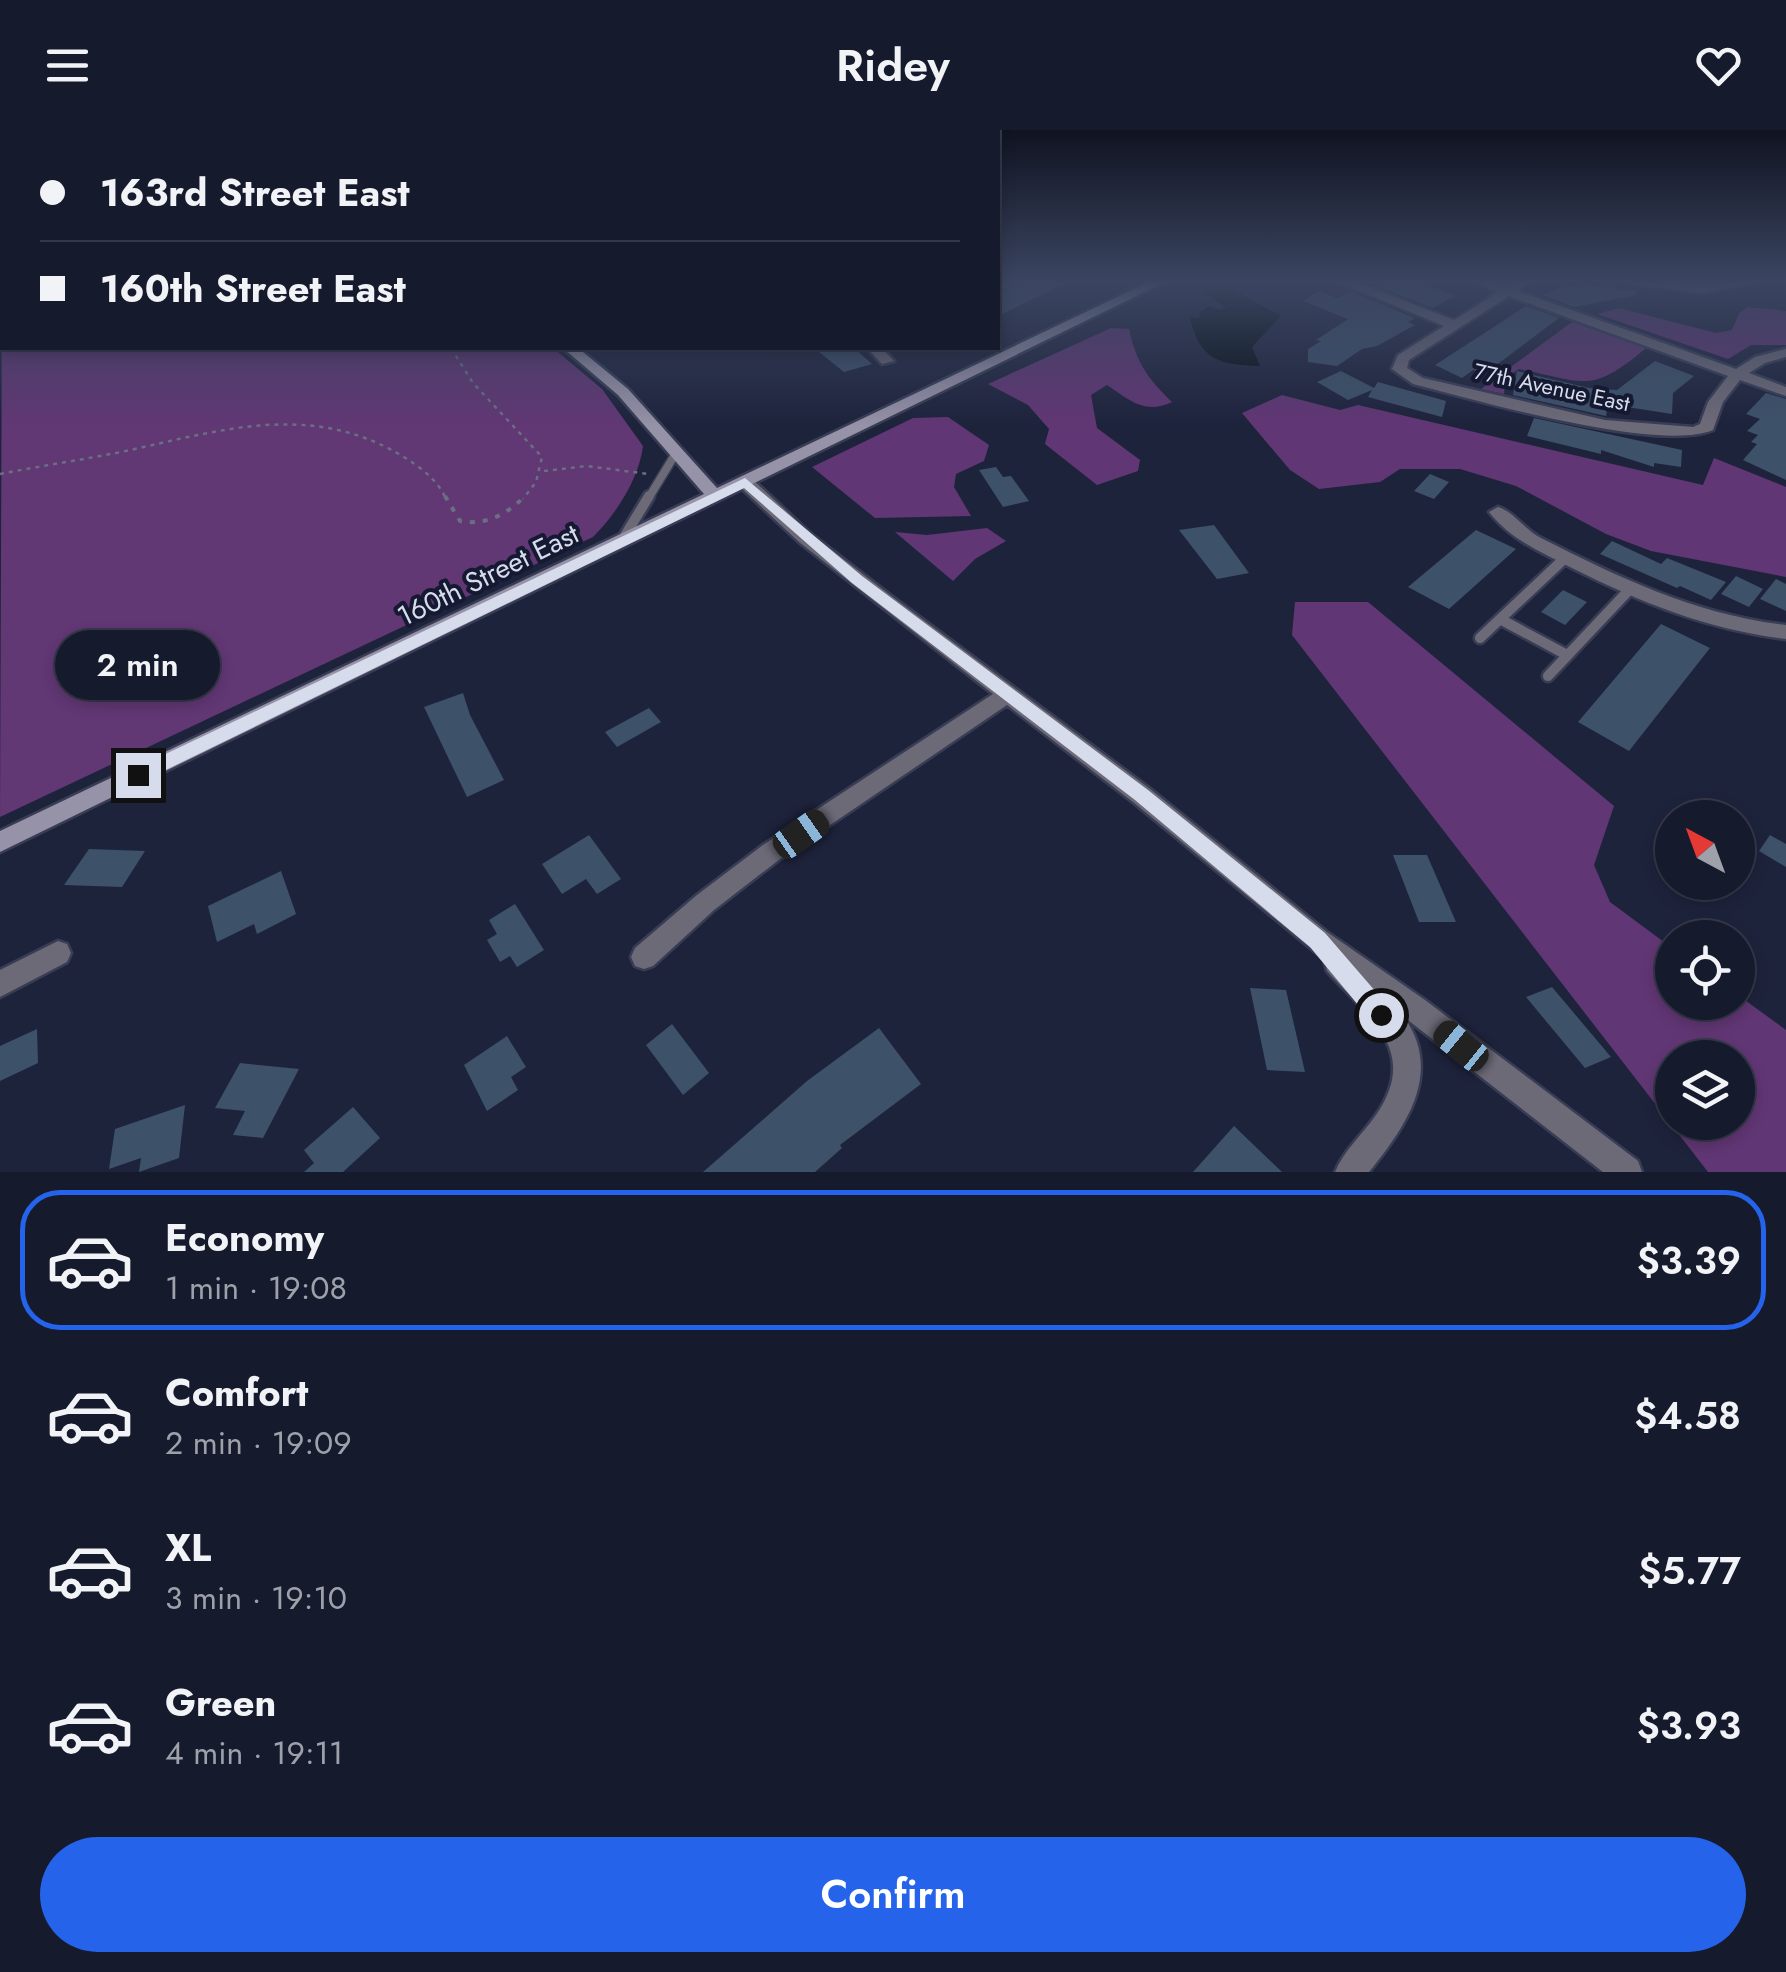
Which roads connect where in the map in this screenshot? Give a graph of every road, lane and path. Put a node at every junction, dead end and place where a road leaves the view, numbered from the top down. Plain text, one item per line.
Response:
1 (1062, 329) edge
2 (1447, 329) edge
3 (1610, 329) edge
4 (452, 350) edge
5 (572, 350) edge
6 (876, 350) edge
7 (1786, 353) edge
8 (887, 361) dead end
9 (1741, 376) junction
10 (1786, 392) edge
11 (676, 453) junction
12 (544, 470) junction
13 (0, 474) edge
14 (661, 477) junction
15 (745, 482) junction
16 (716, 496) junction
17 (1498, 512) dead end
18 (623, 540) junction
19 (1566, 557) junction
20 (1631, 588) junction
21 (1500, 618) junction
22 (1786, 632) edge
23 (1480, 638) dead end
24 (1567, 655) junction
25 (1548, 676) dead end
26 (1006, 696) junction
27 (0, 842) edge
28 (1318, 940) junction
29 (58, 953) dead end
30 (644, 957) dead end
31 (0, 984) edge
32 (1350, 1172) edge
33 (1627, 1172) edge

1 - 15 main road, 160th Street East
2 - 9 street, 77th Avenue East
3 - 9 street
4 - 12 path
5 - 11 main road
6 - 8 street
7 - 9 street
9 - 10 street
11 - 14 lane
11 - 16 main road
12 - 13 path
12 - 14 path
14 - 18 lane
15 - 16 main road, 160th Street East
15 - 26 street
16 - 18 main road, 160th Street East
17 - 19 street
18 - 27 main road, 160th Street East
19 - 20 street
19 - 21 lane
20 - 22 street
20 - 24 lane
21 - 23 lane
21 - 24 lane
24 - 25 lane
26 - 28 street
26 - 30 street
28 - 32 street
28 - 33 street
29 - 31 street

